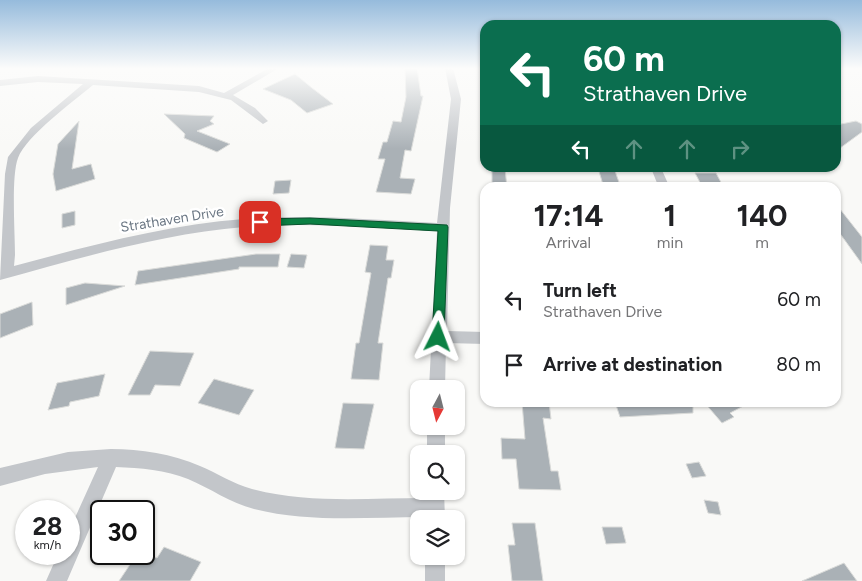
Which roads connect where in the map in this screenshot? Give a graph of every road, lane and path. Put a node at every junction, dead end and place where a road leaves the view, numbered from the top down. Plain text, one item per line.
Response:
1 (75, 95) edge
2 (226, 95) edge
3 (455, 95) edge
4 (262, 121) dead end
5 (443, 227) junction
6 (3, 274) edge
7 (438, 337) junction
8 (480, 338) edge
9 (437, 380) edge
10 (111, 458) junction
11 (0, 477) edge
12 (435, 506) edge
13 (80, 528) edge
14 (63, 565) edge
15 (435, 565) edge
16 (56, 581) edge
17 (435, 581) edge

1 - 6 street
2 - 4 street
3 - 5 street
5 - 6 street, Strathaven Drive
5 - 7 street
7 - 8 street
7 - 9 street
10 - 11 street
10 - 12 street
10 - 13 street
14 - 16 street
15 - 17 street

